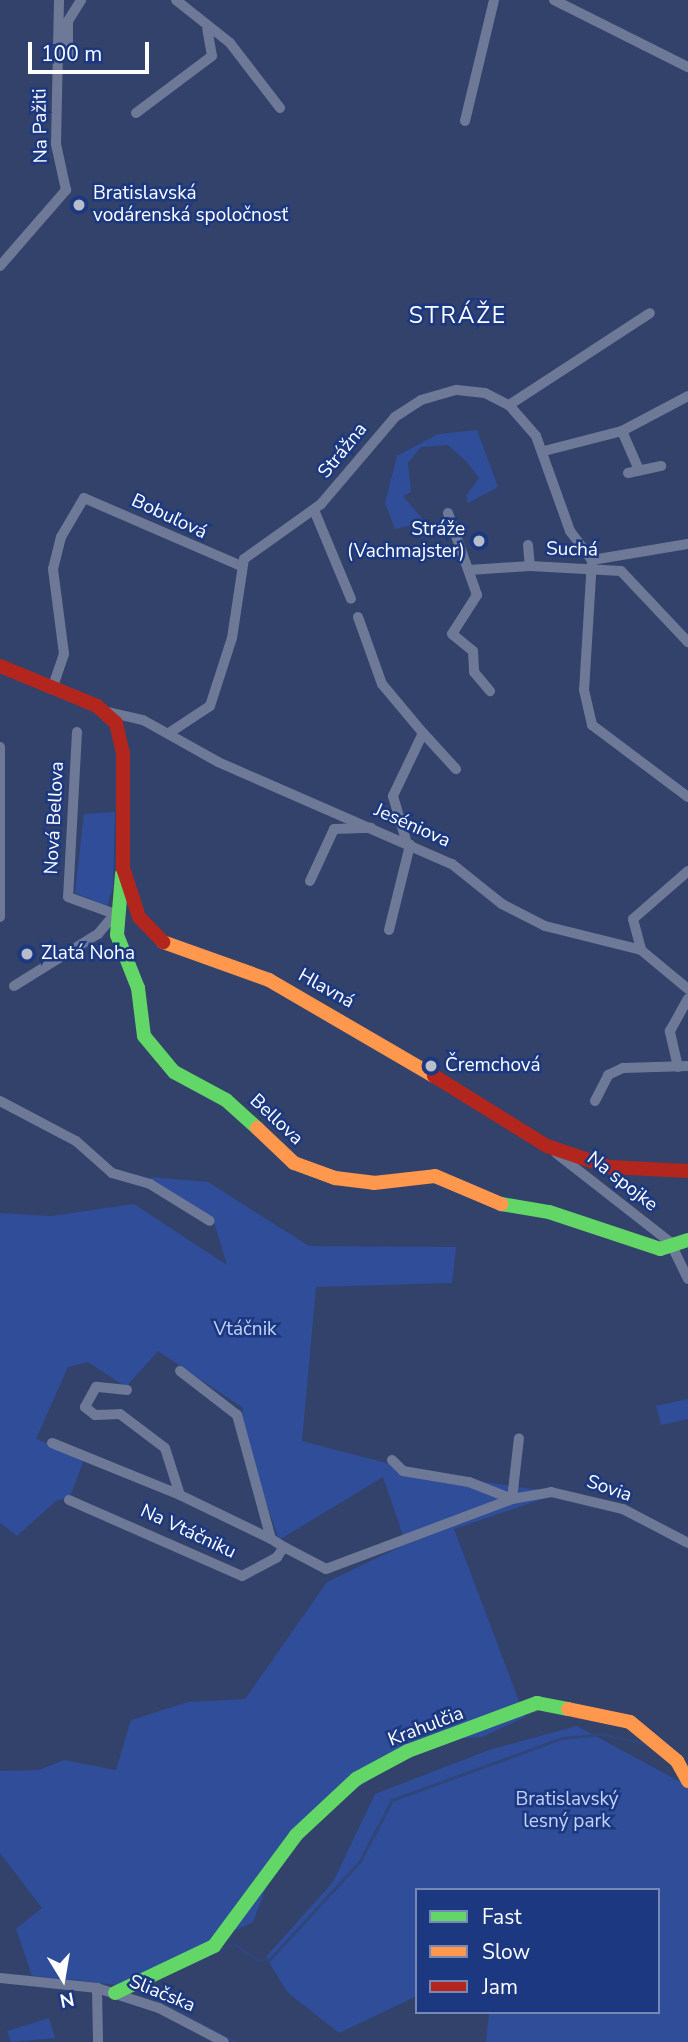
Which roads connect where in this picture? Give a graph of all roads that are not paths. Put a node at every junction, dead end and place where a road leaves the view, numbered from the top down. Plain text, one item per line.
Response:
1 (59, 0) edge
2 (81, 0) edge
3 (176, 0) edge
4 (494, 0) edge
5 (554, 0) edge
6 (207, 28) junction
7 (75, 55) dead end
8 (688, 67) edge
9 (280, 108) dead end
10 (136, 113) dead end
11 (465, 121) dead end
12 (0, 267) edge
13 (650, 313) dead end
14 (688, 396) edge
15 (509, 405) junction
16 (622, 431) junction
17 (544, 450) junction
18 (661, 466) dead end
19 (639, 470) junction
20 (628, 473) dead end
21 (314, 510) junction
22 (448, 513) dead end
23 (688, 544) edge
24 (528, 545) dead end
25 (593, 565) junction
26 (241, 566) junction
27 (530, 566) junction
28 (469, 570) junction
29 (351, 599) dead end
30 (358, 617) dead end
31 (688, 642) edge
32 (0, 666) edge
33 (53, 686) junction
34 (490, 691) dead end
35 (108, 712) junction
36 (77, 732) dead end
37 (169, 733) junction
38 (423, 733) junction
39 (0, 747) edge
40 (1, 760) edge
41 (456, 769) dead end
42 (688, 797) edge
43 (1, 800) edge
44 (400, 820) junction
45 (373, 828) junction
46 (386, 834) junction
47 (409, 844) junction
48 (123, 868) junction
49 (688, 870) edge
50 (310, 881) dead end
51 (115, 914) junction
52 (0, 917) edge
53 (389, 930) dead end
54 (641, 950) junction
55 (14, 986) dead end
56 (688, 989) edge
57 (688, 999) edge
58 (683, 1066) edge
59 (0, 1101) edge
60 (595, 1101) dead end
61 (547, 1146) junction
62 (688, 1171) edge
63 (210, 1221) dead end
64 (688, 1241) edge
65 (671, 1248) junction
66 (688, 1279) edge
67 (180, 1371) dead end
68 (127, 1391) dead end
69 (519, 1438) dead end
70 (52, 1443) dead end
71 (392, 1460) dead end
72 (180, 1494) junction
73 (512, 1499) junction
74 (69, 1500) dead end
75 (271, 1539) junction
76 (399, 1540) joint
77 (688, 1543) edge
78 (284, 1547) junction
79 (688, 1781) edge
80 (0, 1978) edge
81 (97, 1988) junction
82 (115, 1993) junction
83 (98, 2042) edge
84 (224, 2042) edge

1 - 12 street, Na Pažiti
2 - 7 street
3 - 6 street
4 - 11 street
5 - 8 street
6 - 9 street
6 - 10 street
13 - 15 street
14 - 16 street
15 - 17 street
15 - 21 street, Strážna
16 - 17 street
16 - 19 street
17 - 25 street
18 - 19 street
19 - 20 street
21 - 26 street, Strážna
21 - 29 street
22 - 28 street
23 - 25 street
24 - 27 street, Suchá
25 - 27 street, Suchá
25 - 31 street, Suchá
25 - 42 street
26 - 33 street, Bobuľová
26 - 37 street
27 - 28 street
28 - 34 street
30 - 38 street
32 - 33 street
33 - 35 street
35 - 37 street, Jeséniova
35 - 48 street, Hlavná
36 - 51 street, Nová Bellova
37 - 45 street, Jeséniova
38 - 41 street
38 - 44 street
39 - 40 street
40 - 43 street
43 - 52 street
44 - 46 street
44 - 47 street
45 - 46 street, Jeséniova
45 - 50 street
46 - 47 street, Jeséniova
47 - 53 street
47 - 54 street, Jeséniova
48 - 51 street, Bellova
48 - 61 street, Hlavná
49 - 54 street
51 - 55 street
51 - 65 street, Bellova
54 - 56 street, Jeséniova
57 - 58 street
58 - 60 street
59 - 63 street
61 - 62 street, Hlavná
61 - 65 street, Na spojke
64 - 65 street
65 - 66 street
67 - 75 street
68 - 72 street, Na Vtáčniku
69 - 73 street
70 - 72 street, Na Vtáčniku
71 - 73 street
72 - 75 street, Na Vtáčniku
73 - 76 street, Sovia
73 - 77 street, Sovia
74 - 78 street, Na Vtáčniku
75 - 78 street, Na Vtáčniku
76 - 78 street, Na Vtáčniku
79 - 82 street, Krahulčia
80 - 81 street, Sliačska
81 - 82 street, Sliačska
81 - 83 street
82 - 84 street, Sliačska

